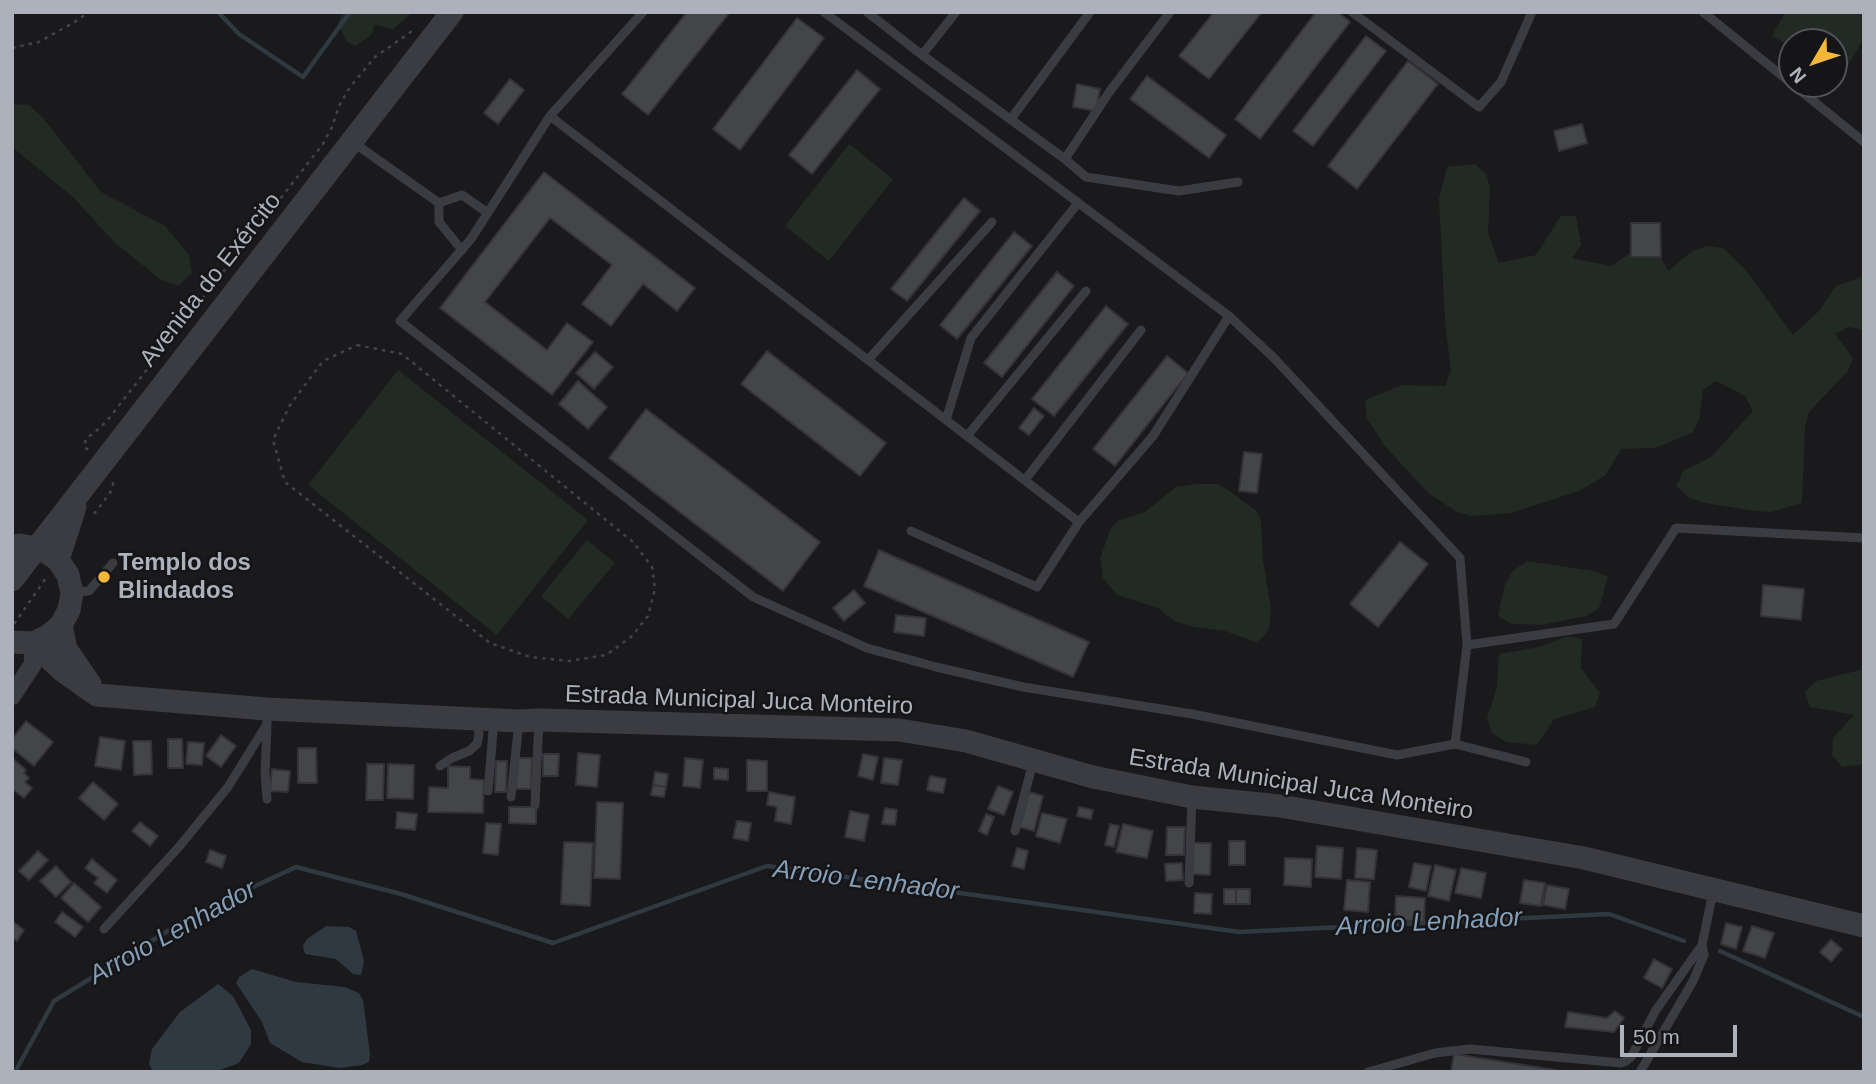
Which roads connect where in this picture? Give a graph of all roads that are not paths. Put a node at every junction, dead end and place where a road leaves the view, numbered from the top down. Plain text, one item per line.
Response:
1 (452, 12) edge
2 (643, 12) edge
3 (824, 12) edge
4 (867, 12) edge
5 (956, 12) edge
6 (1090, 12) edge
7 (1170, 12) edge
8 (1352, 12) edge
9 (1532, 12) edge
10 (1703, 12) edge
11 (922, 55) junction
12 (550, 116) junction
13 (1011, 119) junction
14 (352, 142) junction
15 (1864, 142) edge
16 (1065, 159) junction
17 (1238, 182) dead end
18 (439, 203) junction
19 (1079, 203) junction
20 (488, 213) junction
21 (992, 222) dead end
22 (462, 250) junction
23 (1086, 291) dead end
24 (1229, 316) junction
25 (1141, 330) dead end
26 (868, 360) junction
27 (946, 420) junction
28 (967, 436) junction
29 (1025, 480) junction
30 (79, 494) junction
31 (1079, 522) junction
32 (911, 531) dead end
33 (1864, 538) edge
34 (12, 547) edge
35 (37, 548) junction
36 (58, 560) junction
37 (113, 563) dead end
38 (12, 580) edge
39 (72, 593) junction
40 (61, 625) junction
41 (23, 642) edge
42 (1466, 645) junction
43 (97, 695) junction
44 (12, 696) edge
45 (267, 717) junction
46 (486, 720) junction
47 (529, 721) junction
48 (1455, 744) junction
49 (1033, 760) junction
50 (1526, 762) dead end
51 (440, 766) dead end
52 (488, 791) dead end
53 (511, 797) dead end
54 (1192, 797) junction
55 (267, 799) dead end
56 (535, 805) dead end
57 (1015, 831) dead end
58 (1189, 883) dead end
59 (1713, 889) junction
60 (1864, 926) edge
61 (104, 929) dead end
62 (1702, 944) junction
63 (1368, 1072) edge
64 (1640, 1072) edge

1 - 14 street, Avenida do Exército
2 - 12 lane
3 - 19 lane
4 - 11 lane
5 - 11 lane
6 - 13 lane
7 - 16 lane
8 - 9 lane
10 - 15 lane
11 - 13 lane
12 - 20 lane
12 - 26 lane
13 - 16 lane
14 - 18 lane
14 - 30 street, Avenida do Exército
16 - 17 lane
18 - 20 lane
18 - 22 lane
19 - 24 lane
19 - 27 lane
20 - 22 lane
21 - 26 lane
22 - 48 lane
23 - 28 lane
24 - 31 lane
24 - 42 lane
25 - 29 lane
26 - 27 lane
27 - 28 lane
28 - 29 lane
29 - 31 lane
30 - 35 street, Avenida do Exército
30 - 36 street
31 - 32 lane
33 - 42 lane
34 - 35 street
35 - 36 street
35 - 38 street, Avenida do Exército
36 - 39 street
37 - 39 lane
39 - 40 street
40 - 41 street
40 - 43 street
41 - 43 street
41 - 44 street
42 - 48 lane
43 - 45 street, Estrada Municipal Juca Monteiro
45 - 46 street, Estrada Municipal Juca Monteiro
45 - 55 lane
45 - 61 lane
46 - 47 street, Estrada Municipal Juca Monteiro
46 - 51 lane
46 - 52 lane
47 - 49 street, Estrada Municipal Juca Monteiro
47 - 53 lane
47 - 56 lane
48 - 50 lane
49 - 54 street, Estrada Municipal Juca Monteiro
49 - 57 lane
54 - 58 lane
54 - 59 street, Estrada Municipal Juca Monteiro
59 - 60 street, Estrada Municipal Juca Monteiro
59 - 62 lane
62 - 63 lane
62 - 64 lane

